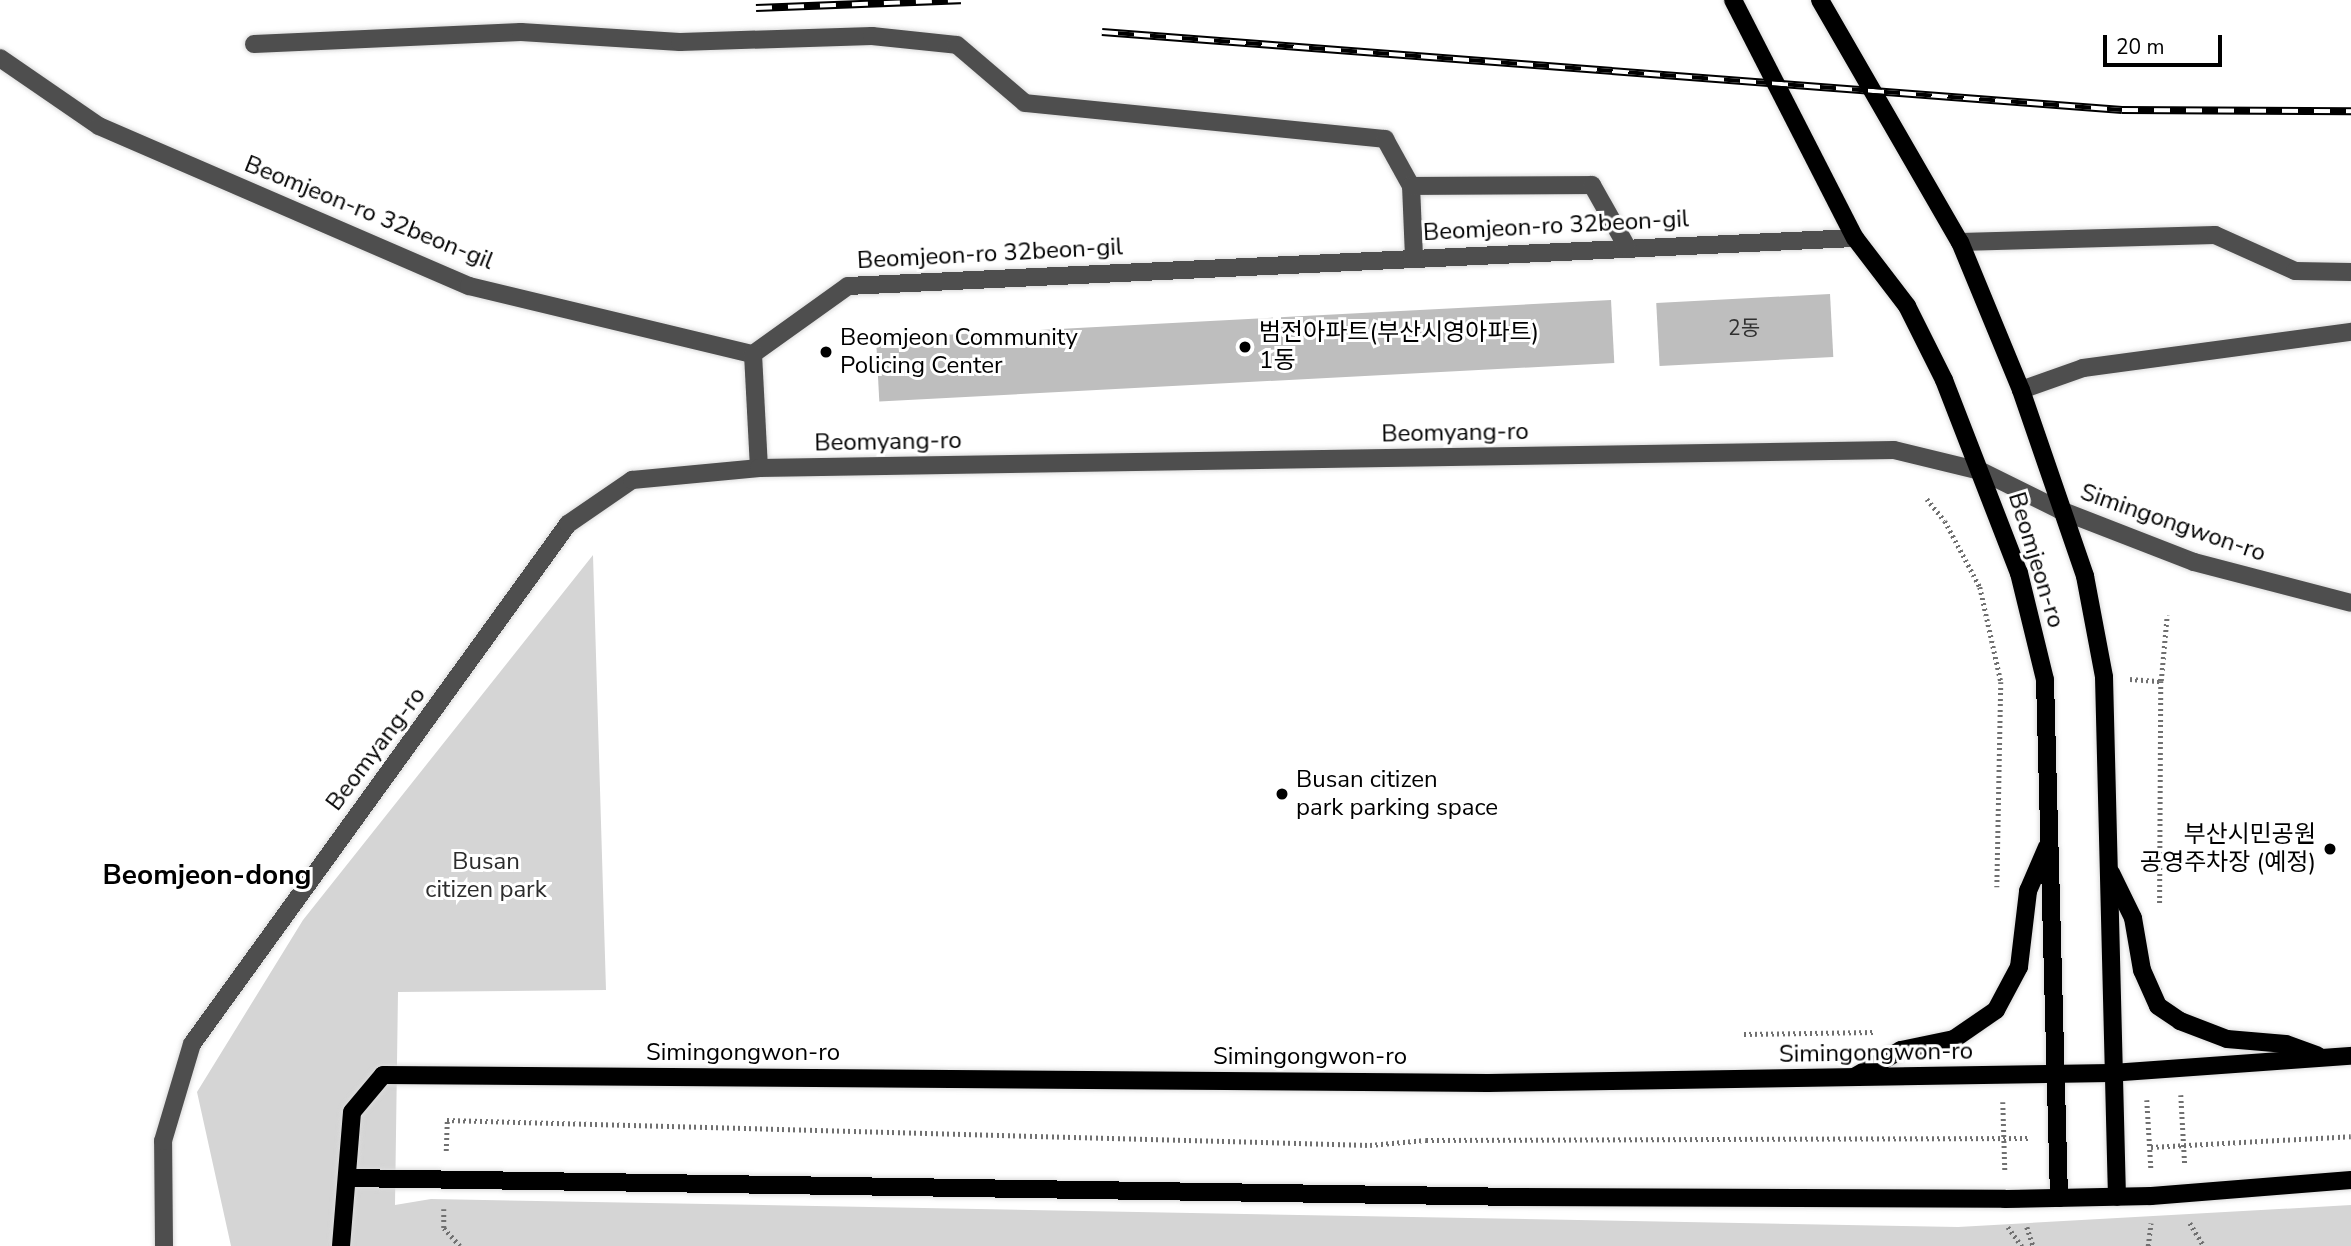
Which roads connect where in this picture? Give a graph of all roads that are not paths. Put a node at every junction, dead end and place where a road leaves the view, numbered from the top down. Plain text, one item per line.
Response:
1 (1733, 0) edge
2 (1821, 0) edge
3 (254, 44) dead end
4 (0, 58) edge
5 (1411, 186) junction
6 (1855, 238) junction
7 (1961, 242) junction
8 (1627, 247) junction
9 (1414, 257) junction
10 (2351, 272) edge
11 (2351, 332) edge
12 (753, 354) junction
13 (2021, 390) junction
14 (759, 468) junction
15 (1981, 471) junction
16 (2060, 510) junction
17 (2351, 603) edge
18 (2050, 841) junction
19 (2108, 868) junction
20 (2351, 1056) edge
21 (2327, 1058) junction
22 (2111, 1073) junction
23 (2055, 1074) junction
24 (1852, 1078) junction
25 (348, 1178) junction
26 (2351, 1180) edge
27 (2117, 1197) junction
28 (2059, 1198) junction
29 (164, 1246) edge
30 (341, 1246) edge

1 - 6 main road, Beomjeon-ro
2 - 7 main road, Beomjeon-ro
3 - 5 street
4 - 12 street, Beomjeon-ro 32beon-gil
5 - 8 street
5 - 9 street
6 - 8 street, Beomjeon-ro 32beon-gil
6 - 15 main road, Beomjeon-ro
7 - 10 street
7 - 13 main road, Beomjeon-ro
8 - 9 street, Beomjeon-ro 32beon-gil
9 - 12 street, Beomjeon-ro 32beon-gil
11 - 13 street
12 - 14 street
13 - 16 main road, Beomjeon-ro
14 - 15 street, Beomyang-ro
14 - 29 street, Beomyang-ro
15 - 16 street, Beomyang-ro
15 - 18 main road, Beomjeon-ro
16 - 17 street, Simingongwon-ro
16 - 19 main road, Beomjeon-ro
18 - 23 main road, Beomjeon-ro
18 - 24 main road
19 - 21 main road
19 - 22 main road, Beomjeon-ro
20 - 21 main road, Simingongwon-ro
21 - 22 main road, Simingongwon-ro
22 - 23 main road, Simingongwon-ro
22 - 27 main road, Beomjeon-ro
23 - 24 main road, Simingongwon-ro
23 - 28 main road, Beomjeon-ro
24 - 25 main road, Simingongwon-ro
25 - 28 main road
25 - 30 main road, Simingongwon-ro
26 - 27 main road
27 - 28 main road

